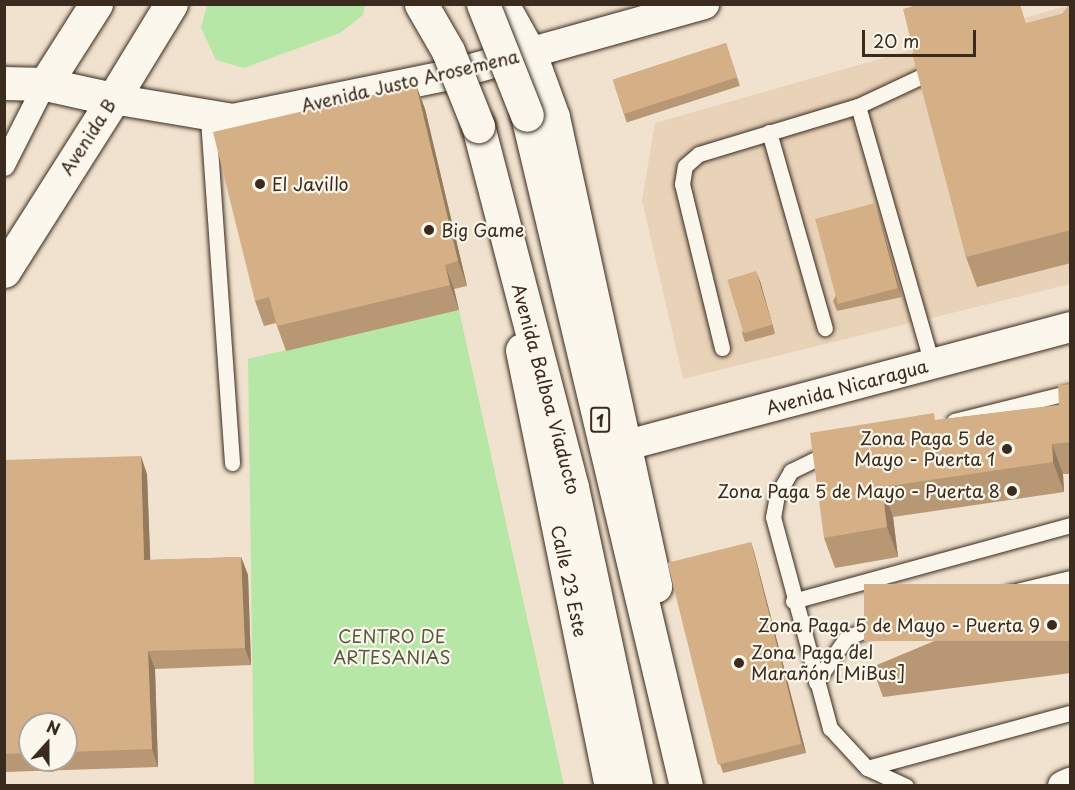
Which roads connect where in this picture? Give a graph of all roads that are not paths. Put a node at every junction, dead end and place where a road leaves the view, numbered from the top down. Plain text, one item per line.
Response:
1 (96, 4) edge
2 (171, 4) edge
3 (405, 4) edge
4 (421, 4) edge
5 (483, 4) edge
6 (502, 4) edge
7 (704, 4) edge
8 (530, 54) junction
9 (956, 64) edge
10 (450, 75) junction
11 (4, 83) edge
12 (45, 84) junction
13 (113, 99) junction
14 (858, 106) junction
15 (208, 119) junction
16 (769, 132) junction
17 (4, 165) edge
18 (4, 271) edge
19 (1071, 327) edge
20 (825, 328) dead end
21 (722, 348) dead end
22 (932, 364) junction
23 (1071, 392) edge
24 (942, 424) edge
25 (624, 446) junction
26 (848, 447) edge
27 (232, 463) dead end
28 (1071, 525) edge
29 (1071, 578) edge
30 (991, 597) edge
31 (794, 601) junction
32 (900, 619) edge
33 (816, 682) junction
34 (1071, 713) edge
35 (867, 768) junction
36 (1071, 783) edge
37 (611, 786) edge
38 (636, 786) edge
39 (686, 786) edge
40 (698, 786) edge
41 (906, 786) edge
42 (1063, 786) edge

1 - 12 main road
2 - 13 main road, Avenida B
3 - 10 main road, Calle 23 Este
4 - 38 main road, Avenida Balboa Viaducto, bridge
5 - 39 main road, 1, bridge
6 - 8 main road, 1
7 - 8 street, Avenida Justo Arosemena
8 - 10 street, Avenida Justo Arosemena
8 - 25 main road, 1
9 - 14 lane
10 - 15 street, Avenida Justo Arosemena
10 - 37 main road, Calle 23 Este
11 - 12 main road
12 - 13 main road
12 - 17 street
13 - 15 street, Avenida Justo Arosemena
13 - 18 main road, Avenida B
14 - 16 lane
14 - 22 lane
15 - 27 lane
16 - 20 lane
16 - 21 lane
19 - 22 street, Avenida Nicaragua
22 - 25 street, Avenida Nicaragua
23 - 24 lane
25 - 40 main road, 1
26 - 31 lane
28 - 31 lane
29 - 30 lane
31 - 33 lane
32 - 33 lane
33 - 35 lane
34 - 35 lane
35 - 41 lane
36 - 42 street

